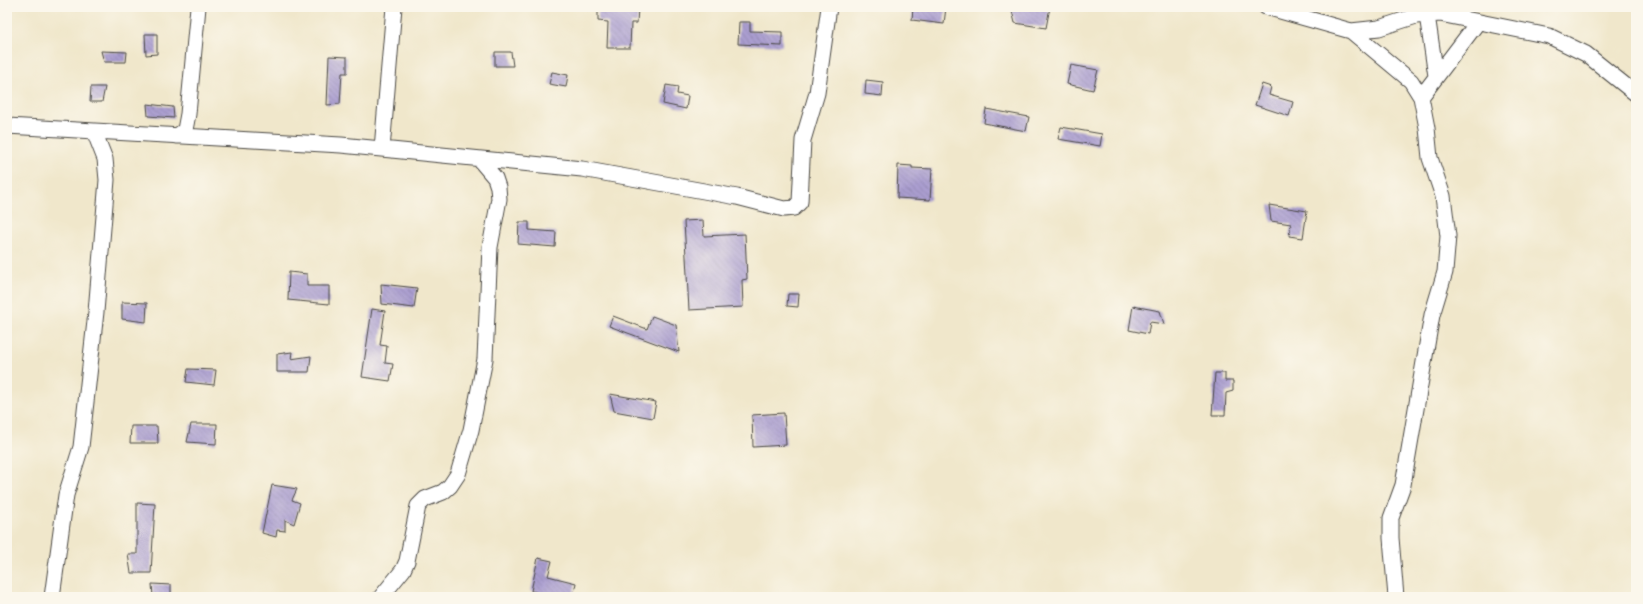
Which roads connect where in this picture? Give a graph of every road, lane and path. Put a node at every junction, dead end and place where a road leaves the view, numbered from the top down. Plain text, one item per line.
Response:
1 (198, 7) edge
2 (394, 7) edge
3 (829, 7) edge
4 (1266, 7) edge
5 (1427, 15) junction
6 (1478, 22) junction
7 (1352, 31) junction
8 (1436, 76) junction
9 (1636, 94) edge
10 (1421, 97) junction
11 (7, 126) edge
12 (94, 132) junction
13 (176, 136) junction
14 (382, 149) junction
15 (479, 159) junction
16 (52, 597) edge
17 (381, 597) edge
18 (1396, 597) edge

1 - 13 street
2 - 14 street
3 - 15 street
4 - 7 street
5 - 6 street
5 - 7 street
5 - 8 street
6 - 8 street
6 - 9 street
7 - 10 street
8 - 10 street
10 - 18 street
11 - 12 street
12 - 13 street
12 - 16 street
13 - 14 street
14 - 15 street
15 - 17 street

